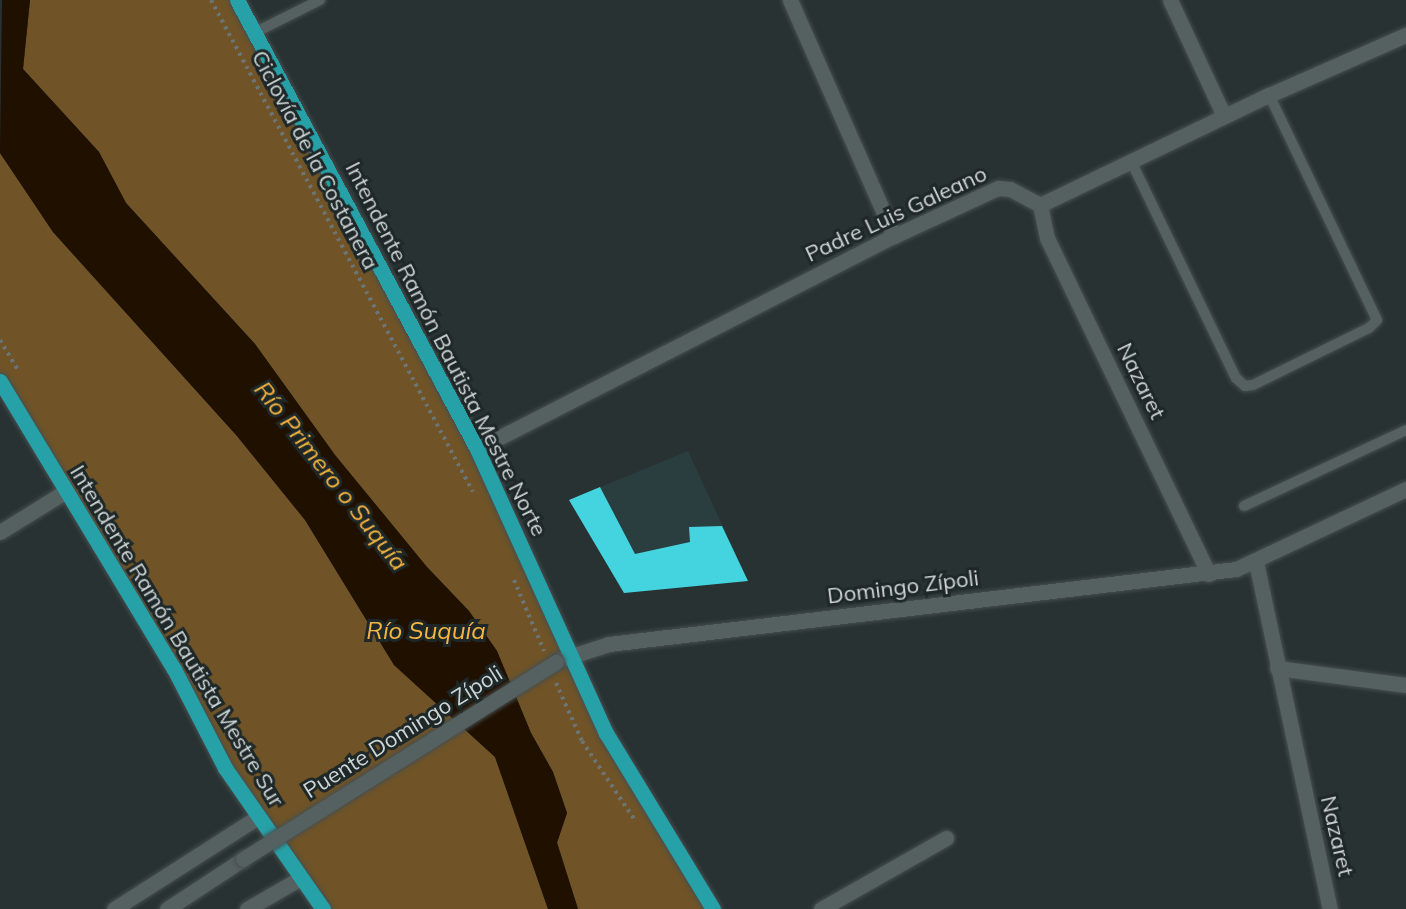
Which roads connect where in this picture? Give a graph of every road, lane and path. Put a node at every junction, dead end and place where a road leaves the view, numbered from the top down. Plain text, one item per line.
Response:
1 (211, 0) edge
2 (237, 0) edge
3 (320, 0) edge
4 (790, 0) edge
5 (1170, 0) edge
6 (254, 33) junction
7 (1406, 35) edge
8 (1269, 95) junction
9 (1224, 117) junction
10 (1131, 161) junction
11 (1040, 205) junction
12 (894, 236) junction
13 (0, 381) edge
14 (1406, 430) edge
15 (477, 449) junction
16 (1406, 489) edge
17 (66, 491) junction
18 (475, 495) dead end
19 (1244, 506) dead end
20 (0, 532) edge
21 (1256, 562) junction
22 (1209, 574) junction
23 (511, 575) dead end
24 (571, 654) junction
25 (551, 660) junction
26 (1277, 668) junction
27 (554, 678) dead end
28 (1406, 685) edge
29 (258, 817) junction
30 (635, 821) dead end
31 (946, 838) dead end
32 (299, 879) junction
33 (114, 909) edge
34 (167, 909) edge
35 (247, 909) edge
36 (323, 909) edge
37 (713, 909) edge
38 (821, 909) edge
39 (1330, 909) edge

1 - 18 path, Ciclovía de la Costanera
2 - 6 main road, Intendente Ramón Bautista Mestre Norte
3 - 6 lane
4 - 12 street
5 - 9 street
6 - 15 main road, Intendente Ramón Bautista Mestre Norte
7 - 8 street
8 - 9 street
8 - 10 lane
9 - 10 street
10 - 11 street
11 - 12 street, Padre Luis Galeano
11 - 22 street, Nazaret
12 - 15 street, Padre Luis Galeano
13 - 17 main road, Intendente Ramón Bautista Mestre Sur
14 - 19 lane
15 - 24 main road, Intendente Ramón Bautista Mestre Norte
16 - 21 street, Domingo Zípoli
17 - 20 street
17 - 29 main road, Intendente Ramón Bautista Mestre Sur
21 - 22 street, Domingo Zípoli
21 - 26 street, Nazaret
22 - 24 street, Domingo Zípoli
23 - 25 path
24 - 25 street, Domingo Zípoli
24 - 37 main road, Intendente Ramón Bautista Mestre Norte
25 - 34 street, Puente Domingo Zípoli, bridge
26 - 28 street
26 - 39 street, Nazaret
27 - 30 path
29 - 32 main road, Intendente Ramón Bautista Mestre Sur
29 - 33 street
31 - 38 street
32 - 35 street
32 - 36 main road, Intendente Ramón Bautista Mestre Sur

